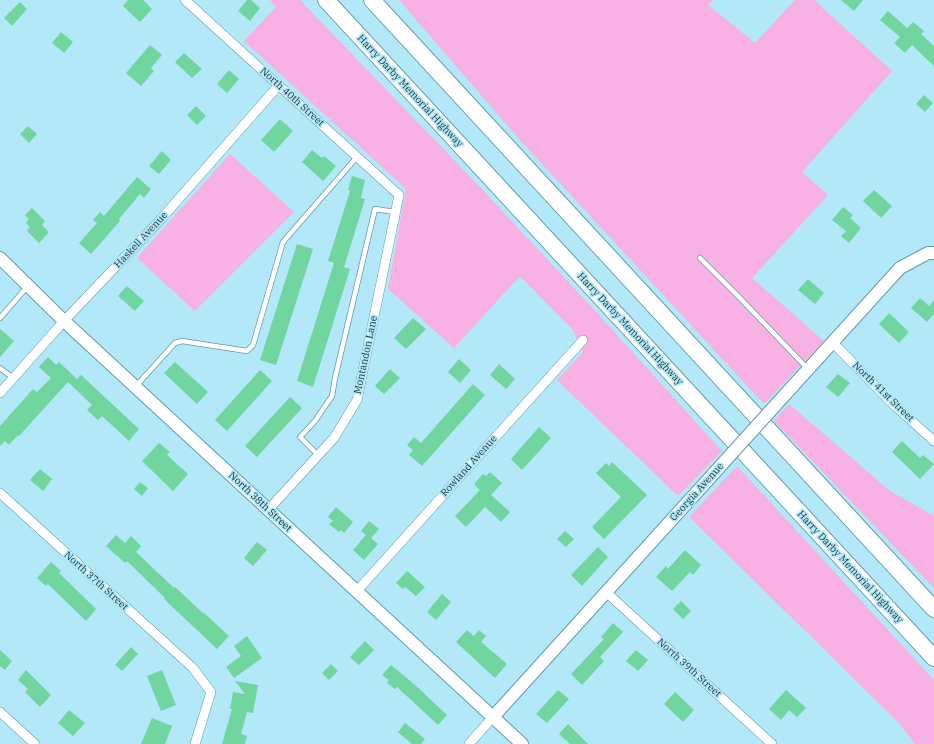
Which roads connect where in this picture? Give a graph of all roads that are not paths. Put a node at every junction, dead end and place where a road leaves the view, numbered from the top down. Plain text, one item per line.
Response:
1 (185, 0) edge
2 (326, 0) edge
3 (372, 0) edge
4 (380, 0) edge
5 (427, 59) junction
6 (279, 85) junction
7 (357, 157) junction
8 (399, 195) joint
9 (395, 212) junction
10 (934, 253) edge
11 (0, 258) edge
12 (700, 258) dead end
13 (28, 286) junction
14 (0, 318) edge
15 (64, 321) junction
16 (583, 340) dead end
17 (833, 343) junction
18 (0, 368) edge
19 (808, 369) junction
20 (13, 378) junction
21 (136, 386) junction
22 (0, 393) edge
23 (934, 441) edge
24 (318, 455) junction
25 (0, 493) edge
26 (269, 509) junction
27 (356, 592) junction
28 (606, 592) junction
29 (934, 609) edge
30 (934, 658) edge
31 (0, 712) edge
32 (493, 717) junction
33 (35, 744) edge
34 (195, 744) edge
35 (469, 744) edge
36 (522, 744) edge
37 (772, 744) edge

1 - 6 street, North 40th Street
2 - 30 highway, Harry Darby Memorial Highway
3 - 5 highway
4 - 5 highway
5 - 29 highway
6 - 7 street, North 40th Street
6 - 15 street, Haskell Avenue
7 - 8 street, North 40th Street
7 - 21 lane
8 - 9 street, Montandon Lane
9 - 24 street, Montandon Lane
9 - 24 lane
10 - 17 street, Georgia Avenue
11 - 13 street, North 38th Street
12 - 19 lane
13 - 14 lane
13 - 15 street, North 38th Street
15 - 20 street, Haskell Avenue
15 - 21 street, North 38th Street
16 - 27 street, Rowland Avenue
17 - 19 street, Georgia Avenue
17 - 23 street, North 41st Street
18 - 20 lane
19 - 28 street, Georgia Avenue, bridge
20 - 22 street, Haskell Avenue
21 - 26 street, North 38th Street
24 - 26 street, Montandon Lane
25 - 34 street, North 37th Street
26 - 27 street, North 38th Street
27 - 32 street, North 38th Street
28 - 32 street, Georgia Avenue
28 - 37 street, North 39th Street
31 - 33 street
32 - 35 street, Georgia Avenue
32 - 36 street, North 38th Street

